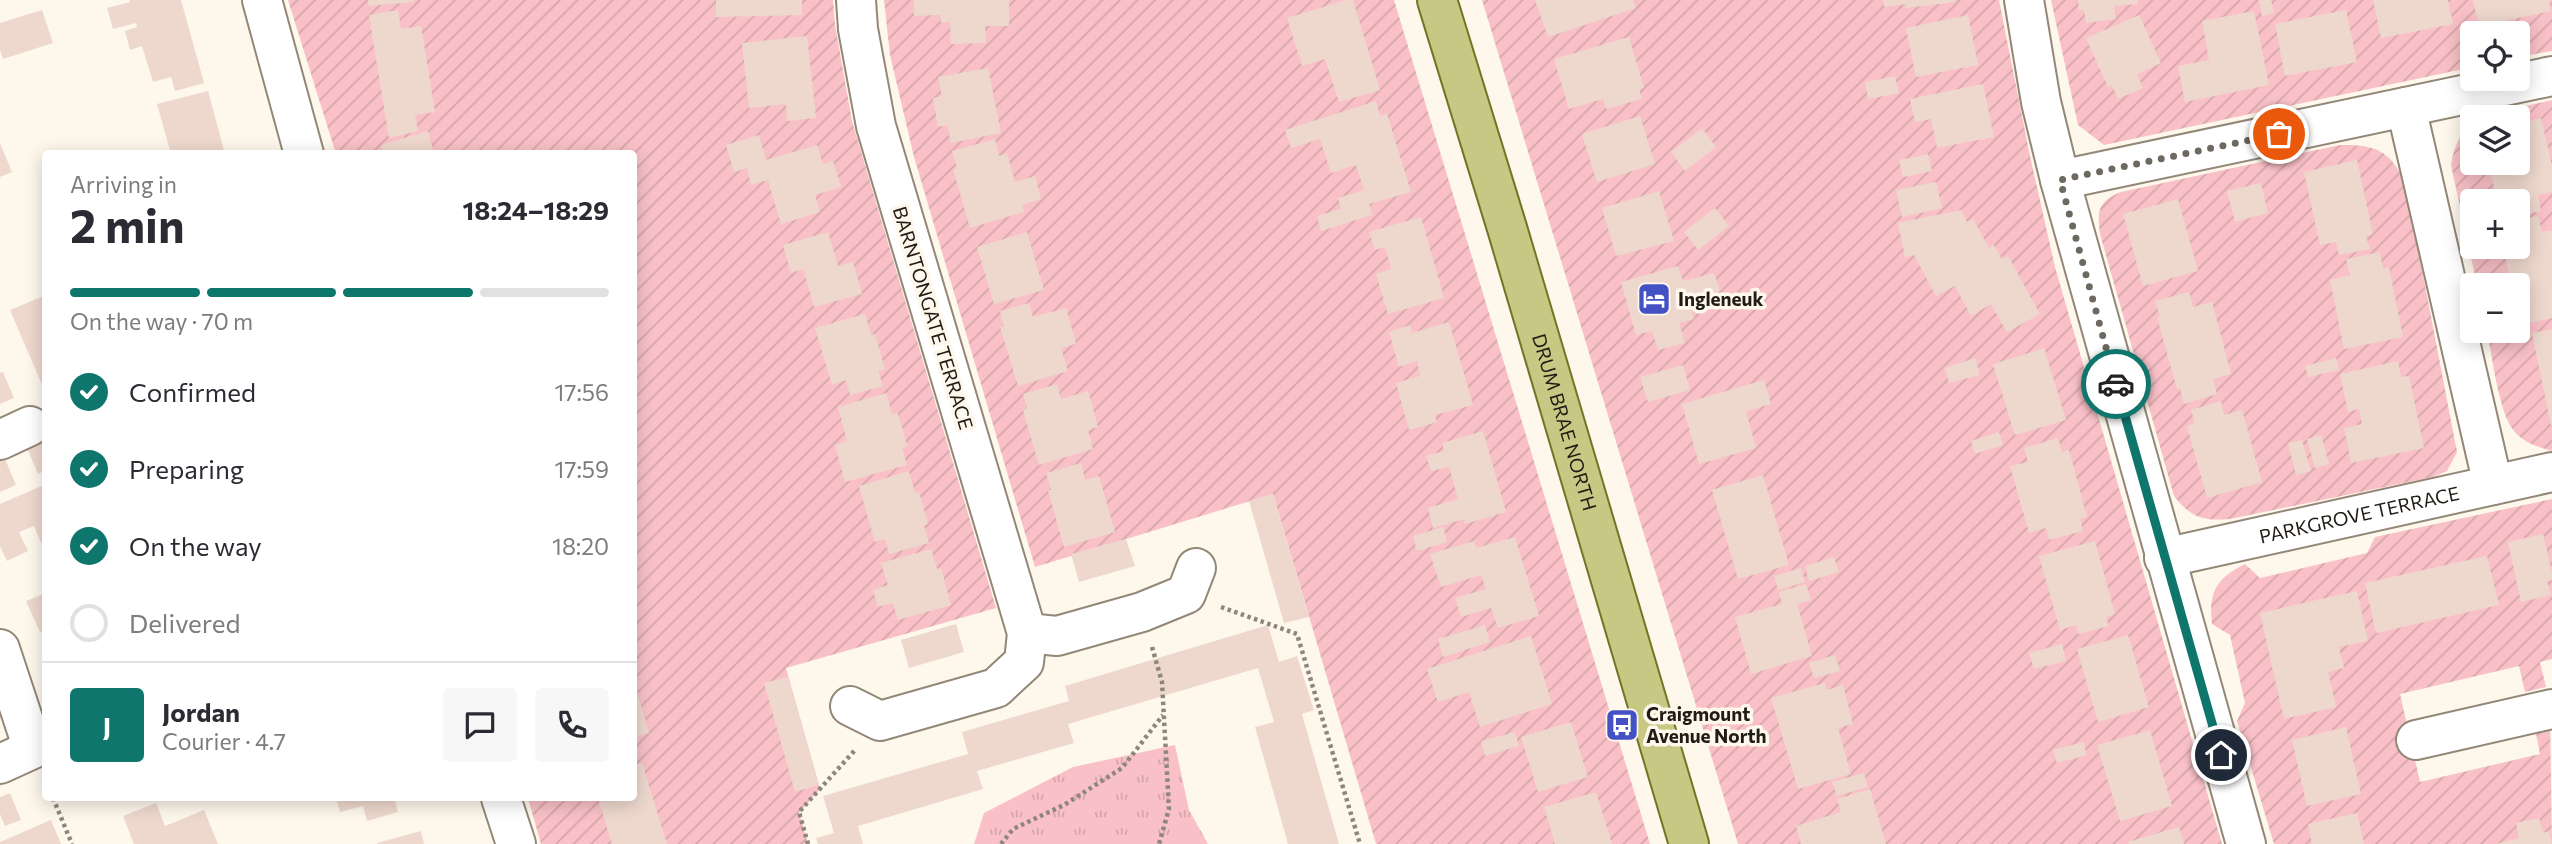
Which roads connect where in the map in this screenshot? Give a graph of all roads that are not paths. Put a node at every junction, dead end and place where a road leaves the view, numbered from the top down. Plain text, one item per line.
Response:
1 (262, 0) edge
2 (856, 0) edge
3 (1437, 0) edge
4 (2024, 0) edge
5 (2552, 76) edge
6 (2406, 107) junction
7 (303, 150) edge
8 (2060, 180) junction
9 (2552, 472) edge
10 (2493, 485) junction
11 (2164, 558) junction
12 (1191, 581) road end
13 (1027, 633) junction
14 (0, 649) edge
15 (2552, 709) edge
16 (865, 713) road end
17 (2416, 740) dead end
18 (0, 764) edge
19 (502, 801) edge
20 (516, 844) edge
21 (1689, 844) edge
22 (2246, 844) edge

1 - 7 street
2 - 13 street, BARNTONGATE TERRACE
3 - 21 main road, DRUM BRAE NORTH
4 - 8 street
5 - 6 street
6 - 8 street
6 - 10 street
8 - 11 street
9 - 10 street, PARKGROVE TERRACE
10 - 11 street, PARKGROVE TERRACE
11 - 22 street
12 - 13 street
13 - 16 street, BARNTONGATE TERRACE
14 - 18 street
15 - 17 street
19 - 20 street

